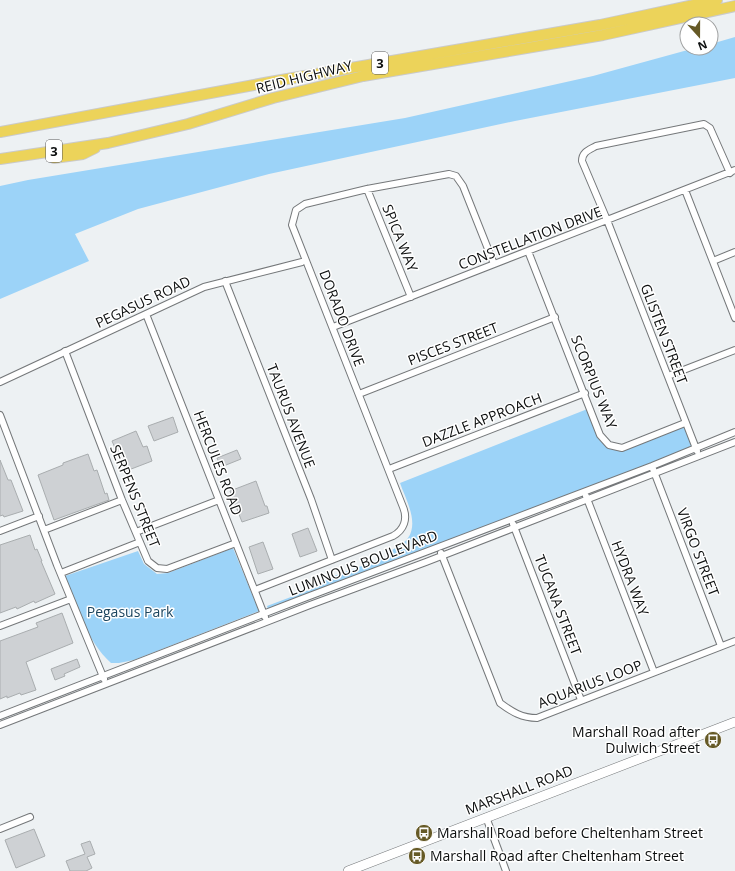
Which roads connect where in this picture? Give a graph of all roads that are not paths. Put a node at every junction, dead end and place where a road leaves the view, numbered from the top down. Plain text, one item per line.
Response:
1 (717, 0) edge
2 (735, 6) edge
3 (0, 132) edge
4 (108, 143) junction
5 (0, 159) edge
6 (0, 166) edge
7 (732, 171) edge
8 (367, 189) junction
9 (685, 190) junction
10 (607, 220) junction
11 (528, 251) junction
12 (735, 252) edge
13 (713, 261) junction
14 (302, 262) dead end
15 (494, 264) junction
16 (225, 281) junction
17 (411, 297) junction
18 (146, 314) junction
19 (555, 317) junction
20 (735, 318) edge
21 (333, 327) junction
22 (735, 350) edge
23 (65, 351) junction
24 (668, 376) junction
25 (0, 382) edge
26 (584, 393) junction
27 (359, 394) junction
28 (0, 416) edge
29 (685, 423) junction
30 (735, 432) edge
31 (735, 442) edge
32 (696, 448) junction
33 (699, 456) junction
34 (652, 466) junction
35 (389, 469) junction
36 (655, 473) junction
37 (584, 492) junction
38 (122, 500) junction
39 (219, 500) junction
40 (588, 500) junction
41 (39, 516) junction
42 (512, 520) junction
43 (515, 527) junction
44 (44, 530) junction
45 (0, 531) edge
46 (136, 532) junction
47 (140, 542) junction
48 (236, 543) junction
49 (439, 547) junction
50 (442, 556) junction
51 (332, 560) junction
52 (61, 573) junction
53 (255, 590) junction
54 (71, 599) junction
55 (264, 614) junction
56 (267, 622) junction
57 (0, 626) edge
58 (735, 641) edge
59 (721, 646) junction
60 (654, 672) junction
61 (103, 676) junction
62 (106, 684) junction
63 (581, 700) junction
64 (0, 716) edge
65 (735, 717) edge
66 (735, 722) edge
67 (0, 725) edge
68 (723, 726) junction
69 (30, 817) dead end
70 (486, 817) junction
71 (0, 828) edge
72 (348, 871) edge
73 (506, 871) edge

1 - 3 highway, REID HIGHWAY / 3
2 - 4 highway, REID HIGHWAY / 3
4 - 5 highway, REID HIGHWAY / 3
4 - 6 highway
7 - 9 street, CONSTELLATION DRIVE
7 - 10 street, GLISTEN STREET
8 - 15 street, DORADO DRIVE
8 - 17 street, SPICA WAY
8 - 21 street, DORADO DRIVE
9 - 10 street, CONSTELLATION DRIVE
9 - 13 street
10 - 11 street, CONSTELLATION DRIVE
10 - 24 street, GLISTEN STREET
11 - 15 street, CONSTELLATION DRIVE
11 - 19 street, SCORPIUS WAY
12 - 13 street
13 - 20 street
14 - 16 street, PEGASUS ROAD
15 - 17 street, CONSTELLATION DRIVE
16 - 18 street, PEGASUS ROAD
16 - 51 street, TAURUS AVENUE
17 - 21 street, CONSTELLATION DRIVE
18 - 23 street, PEGASUS ROAD
18 - 39 street, HERCULES ROAD
19 - 26 street, SCORPIUS WAY
19 - 27 street, PISCES STREET
21 - 27 street, DORADO DRIVE
22 - 24 street
23 - 25 street, PEGASUS ROAD
23 - 38 street, SERPENS STREET
24 - 29 street, GLISTEN STREET
26 - 29 street, SCORPIUS WAY
26 - 35 street, DAZZLE APPROACH
27 - 35 street, DORADO DRIVE
28 - 41 street
29 - 32 street, GLISTEN STREET
30 - 32 street, LUMINOUS BOULEVARD
31 - 33 street, LUMINOUS BOULEVARD
32 - 33 street, GLISTEN STREET
32 - 34 street, LUMINOUS BOULEVARD
33 - 36 street, LUMINOUS BOULEVARD
34 - 36 street, VIRGO STREET
34 - 37 street, LUMINOUS BOULEVARD
35 - 51 street, DORADO DRIVE
36 - 40 street, LUMINOUS BOULEVARD
36 - 59 street, VIRGO STREET
37 - 40 street, HYDRA WAY
37 - 42 street, LUMINOUS BOULEVARD
38 - 44 street
38 - 46 street, SERPENS STREET
39 - 46 street
39 - 48 street, HERCULES ROAD
40 - 43 street, LUMINOUS BOULEVARD
40 - 60 street, HYDRA WAY
41 - 44 street
41 - 45 street
42 - 43 street, TUCANA STREET
42 - 49 street, LUMINOUS BOULEVARD
43 - 50 street, LUMINOUS BOULEVARD
43 - 63 street, TUCANA STREET
44 - 52 street
46 - 47 street, SERPENS STREET
47 - 48 street, SERPENS STREET
47 - 52 street
48 - 53 street, HERCULES ROAD
49 - 50 street, AQUARIUS LOOP
49 - 55 street, LUMINOUS BOULEVARD
50 - 56 street, LUMINOUS BOULEVARD
50 - 63 street, AQUARIUS LOOP
51 - 53 street, DORADO DRIVE
52 - 54 street
53 - 55 street, HERCULES ROAD
54 - 57 street
54 - 61 street
55 - 56 street, HERCULES ROAD
55 - 61 street, LUMINOUS BOULEVARD
56 - 62 street, LUMINOUS BOULEVARD
58 - 59 street, AQUARIUS LOOP
59 - 60 street, AQUARIUS LOOP
60 - 63 street, AQUARIUS LOOP
61 - 62 street
61 - 64 street, LUMINOUS BOULEVARD
62 - 67 street, LUMINOUS BOULEVARD
65 - 68 main road, MARSHALL ROAD
66 - 68 main road, MARSHALL ROAD
68 - 70 main road, MARSHALL ROAD
69 - 71 street
70 - 72 main road, MARSHALL ROAD
70 - 73 street

